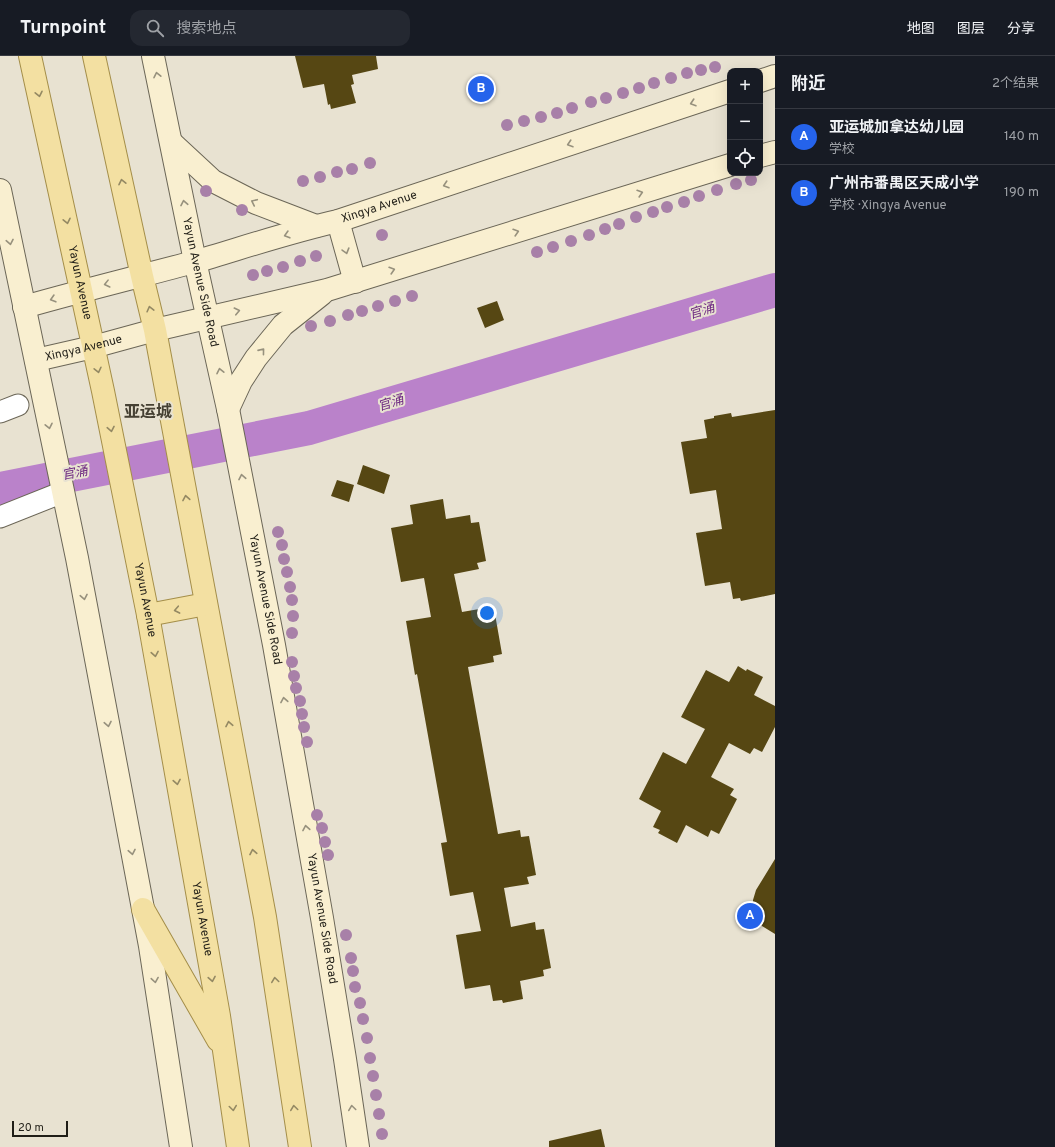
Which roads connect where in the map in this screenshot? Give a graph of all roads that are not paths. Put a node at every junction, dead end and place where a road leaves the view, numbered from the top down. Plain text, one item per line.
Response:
1 (30, 56) edge
2 (94, 56) edge
3 (153, 56) edge
4 (775, 76) edge
5 (763, 80) edge
6 (727, 92) edge
7 (172, 143) junction
8 (775, 152) edge
9 (763, 155) edge
10 (727, 167) edge
11 (0, 190) edge
12 (338, 221) junction
13 (316, 226) junction
14 (195, 261) junction
15 (142, 276) junction
16 (355, 282) junction
17 (327, 290) junction
18 (82, 291) junction
19 (24, 307) junction
20 (208, 317) junction
21 (155, 330) junction
22 (93, 346) junction
23 (36, 360) junction
24 (228, 409) junction
25 (63, 492) junction
26 (0, 517) edge
27 (206, 604) junction
28 (148, 616) junction
29 (143, 909) junction
30 (224, 1051) junction
31 (182, 1147) edge
32 (238, 1147) edge
33 (300, 1147) edge
34 (358, 1147) edge

1 -> 18 main road, Yayun Avenue
15 -> 2 main road
7 -> 3 main road, Yayun Avenue Side Road
4 - 5 main road
6 -> 12 main road, Xingya Avenue
13 -> 7 main road
14 -> 7 main road, Yayun Avenue Side Road
8 - 9 main road
16 -> 10 main road, Xingya Avenue
11 -> 19 main road
12 - 13 main road, Xingya Avenue
12 -> 16 main road
13 -> 14 main road, Xingya Avenue
14 - 15 main road, Xingya Avenue
14 - 20 main road, Yayun Avenue Side Road
15 -> 18 main road, Xingya Avenue
21 -> 15 main road
16 - 17 main road, Xingya Avenue
20 -> 17 main road, Xingya Avenue
24 -> 17 main road
18 -> 19 main road, Xingya Avenue
18 - 22 main road, Yayun Avenue
19 - 23 main road
20 - 21 main road, Xingya Avenue
24 -> 20 main road, Yayun Avenue Side Road
21 - 22 main road, Xingya Avenue
27 -> 21 main road
22 - 23 main road, Xingya Avenue
22 -> 28 main road, Yayun Avenue
23 -> 25 main road
34 -> 24 main road, Yayun Avenue Side Road
25 - 26 street
25 -> 29 main road
27 -> 28 main road
33 -> 27 main road
28 -> 30 main road, Yayun Avenue
29 - 30 main road
29 -> 31 main road
30 -> 32 main road, Yayun Avenue

